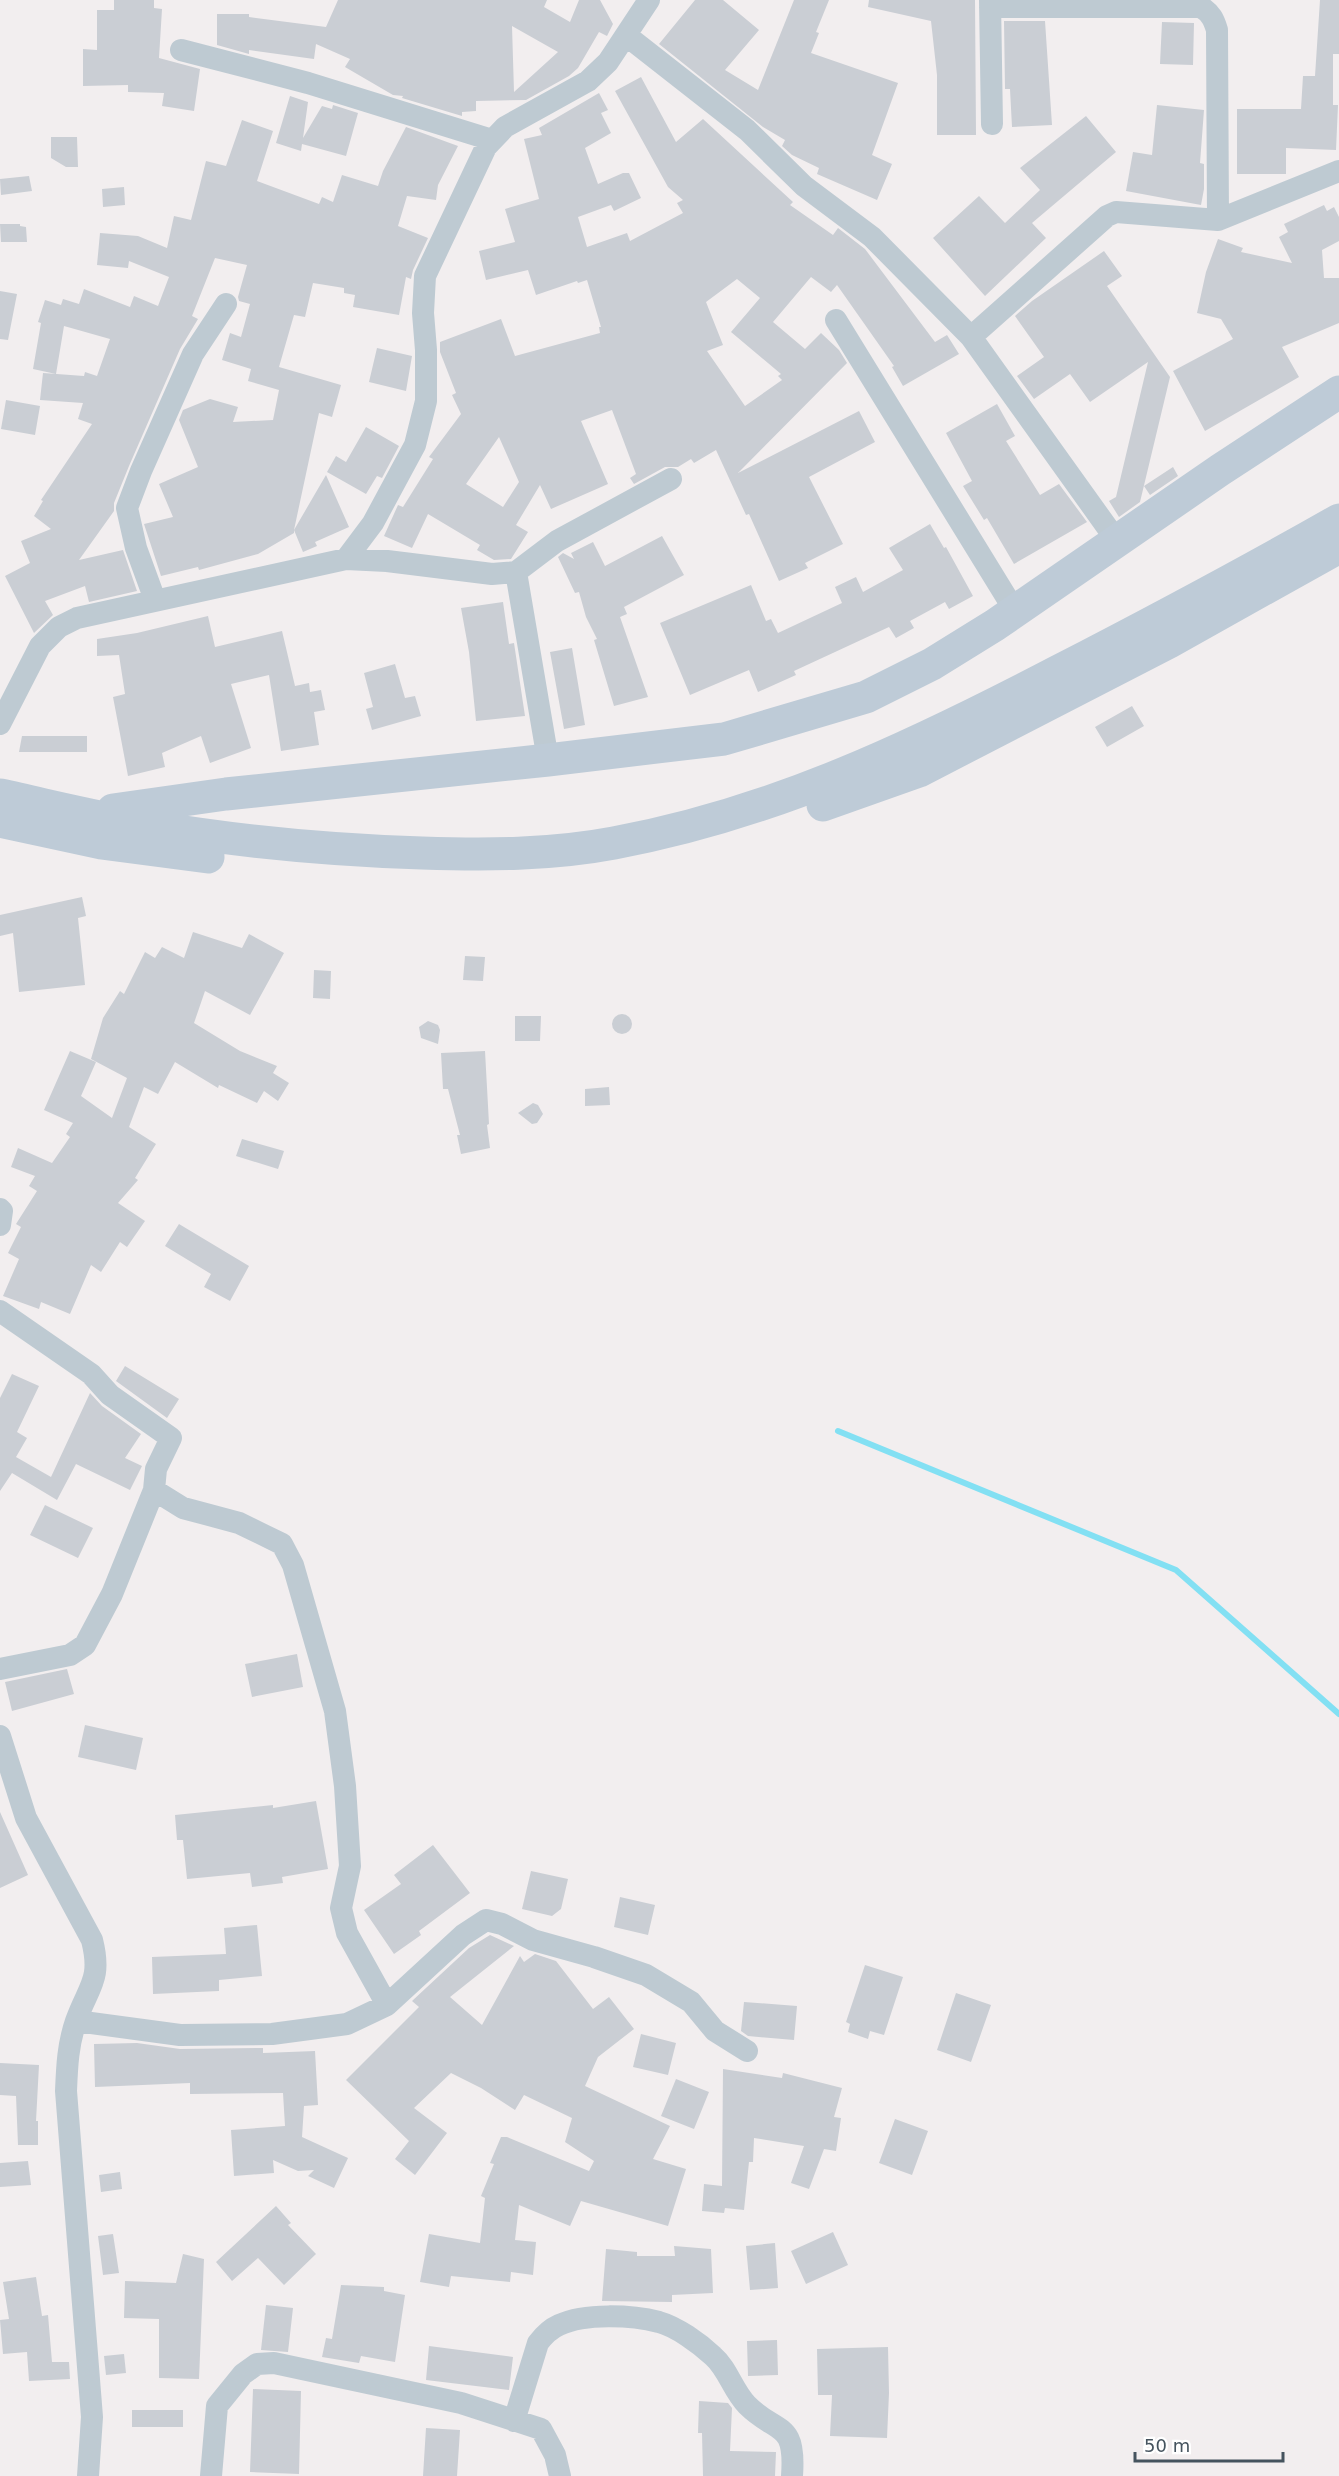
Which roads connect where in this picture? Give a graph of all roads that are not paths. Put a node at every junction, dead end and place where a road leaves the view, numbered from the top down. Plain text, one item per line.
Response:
1 (649, 0) edge
2 (990, 3) edge
3 (627, 36) junction
4 (181, 50) dead end
5 (992, 124) dead end
6 (492, 140) junction
7 (1339, 171) edge
8 (1218, 220) junction
9 (226, 304) dead end
10 (836, 320) dead end
11 (970, 337) junction
12 (1339, 392) edge
13 (671, 479) dead end
14 (1339, 520) edge
15 (1117, 541) junction
16 (1339, 548) edge
17 (346, 559) junction
18 (516, 572) junction
19 (155, 600) junction
20 (1015, 611) junction
21 (0, 724) edge
22 (548, 760) junction
23 (226, 794) junction
24 (0, 795) edge
25 (84, 814) junction
26 (0, 821) edge
27 (194, 833) junction
28 (159, 852) junction
29 (0, 1209) edge
30 (0, 1225) edge
31 (0, 1311) edge
32 (154, 1490) junction
33 (0, 1669) edge
34 (0, 1736) edge
35 (387, 2005) junction
36 (76, 2021) junction
37 (747, 2051) dead end
38 (514, 2421) junction
39 (88, 2476) edge
40 (211, 2476) edge
41 (560, 2476) edge
42 (792, 2476) edge

1 - 3 street
2 - 5 street
2 - 8 street
3 - 6 street
3 - 11 street
4 - 6 street
6 - 17 street
7 - 8 street
8 - 11 street
9 - 19 street
10 - 20 street
11 - 15 street
12 - 15 main road
13 - 18 street
14 - 27 main road
15 - 20 main road
16 - 28 main road
17 - 18 street
17 - 19 street
18 - 22 street
19 - 21 street
20 - 22 main road
22 - 23 main road
23 - 25 main road
23 - 27 main road
24 - 25 main road
25 - 27 main road
26 - 28 main road
27 - 28 main road
29 - 30 street
31 - 32 street
32 - 33 street
32 - 35 street
34 - 36 street
35 - 36 street
35 - 37 street
36 - 39 street
38 - 40 street
38 - 41 street
38 - 42 street

